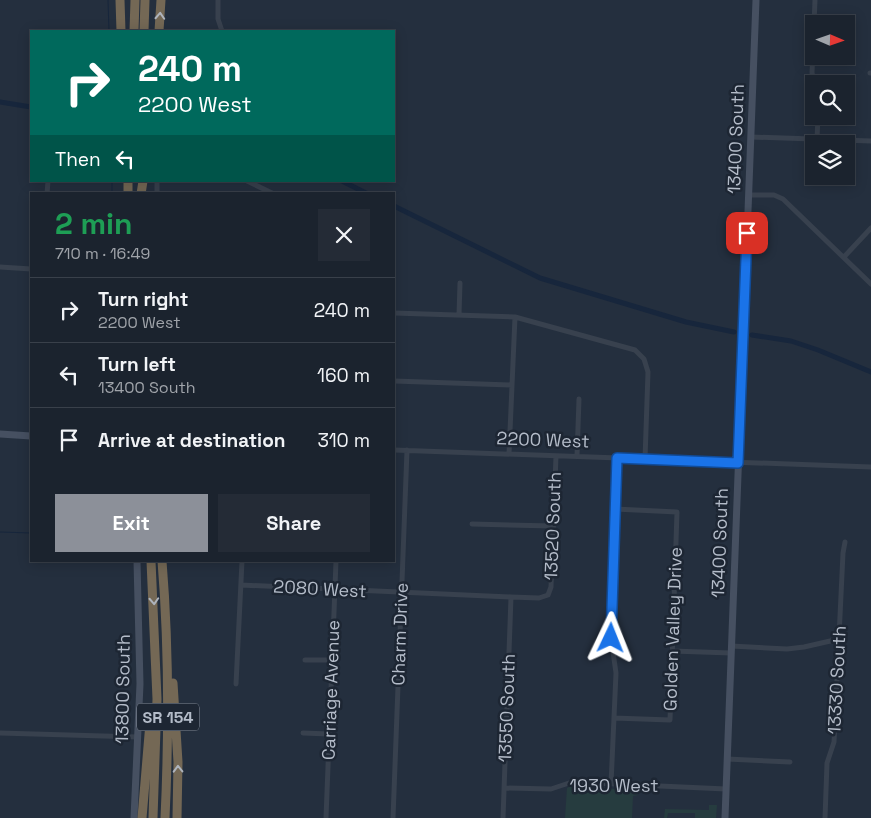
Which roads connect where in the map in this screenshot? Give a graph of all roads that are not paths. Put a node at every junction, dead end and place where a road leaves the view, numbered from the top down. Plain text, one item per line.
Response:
1 (120, 0) edge
2 (135, 0) edge
3 (145, 0) edge
4 (161, 0) edge
5 (218, 0) edge
6 (756, 0) edge
7 (815, 0) edge
8 (121, 30) edge
9 (134, 30) edge
10 (144, 30) edge
11 (159, 30) edge
12 (222, 30) edge
13 (813, 75) edge
14 (751, 136) junction
15 (805, 138) edge
16 (855, 140) edge
17 (871, 140) edge
18 (249, 182) edge
19 (270, 192) edge
20 (748, 195) junction
21 (871, 228) edge
22 (844, 257) junction
23 (0, 268) edge
24 (30, 269) edge
25 (460, 283) dead end
26 (871, 284) edge
27 (395, 313) edge
28 (459, 315) junction
29 (515, 318) junction
30 (395, 381) edge
31 (512, 385) junction
32 (579, 399) dead end
33 (0, 434) edge
34 (30, 436) edge
35 (395, 450) edge
36 (407, 450) junction
37 (509, 454) junction
38 (556, 456) junction
39 (577, 456) junction
40 (617, 458) junction
41 (644, 459) junction
42 (738, 463) junction
43 (871, 467) edge
44 (615, 509) junction
45 (472, 524) dead end
46 (553, 526) junction
47 (845, 542) dead end
48 (137, 562) edge
49 (151, 562) edge
50 (162, 562) edge
51 (242, 562) edge
52 (336, 562) edge
53 (241, 585) junction
54 (335, 590) junction
55 (401, 592) junction
56 (548, 595) joint
57 (511, 597) junction
58 (165, 615) junction
59 (839, 639) junction
60 (156, 641) junction
61 (731, 649) junction
62 (672, 651) junction
63 (305, 660) dead end
64 (332, 660) junction
65 (236, 684) dead end
66 (614, 718) junction
67 (0, 733) edge
68 (303, 733) dead end
69 (329, 734) junction
70 (138, 737) junction
71 (727, 759) junction
72 (790, 762) dead end
73 (611, 784) junction
74 (504, 788) junction
75 (726, 789) junction
76 (134, 818) edge
77 (142, 818) edge
78 (153, 818) edge
79 (164, 818) edge
80 (177, 818) edge
81 (326, 818) edge
82 (393, 818) edge
83 (503, 818) edge
84 (725, 818) edge
85 (825, 818) edge

1 - 8 highway
2 - 9 highway
3 - 10 highway
11 -> 4 highway
5 - 12 street
6 - 14 street, 13400 South
7 - 13 street
14 - 15 street
14 - 20 street, 13400 South
16 - 17 street
18 - 19 street
20 - 22 street
20 - 42 street, 13400 South
21 - 22 street
22 - 26 street
23 - 24 street
25 - 28 street
27 - 28 street
28 - 29 street
29 - 31 street
29 - 41 street
30 - 31 street
31 - 37 street
32 - 39 street
33 - 34 street
35 - 36 street, 2200 West
36 - 37 street, 2200 West
36 - 55 street, Charm Drive
37 - 38 street, 2200 West
38 - 39 street, 2200 West
38 - 46 street, 13520 South
39 - 40 street, 2200 West
40 - 41 street, 2200 West
40 - 44 street
41 - 42 street, 2200 West
42 - 43 street, 2200 West
42 - 61 street, 13400 South
44 - 62 street, Golden Valley Drive
44 - 66 street
45 - 46 street
46 - 56 street, 13520 South
47 - 59 street, 13330 South
48 - 70 street, 13800 South
49 -> 60 highway, SR 154
50 - 58 highway, SR 154
51 - 53 street
52 - 54 street, Carriage Avenue
53 - 54 street, 2080 West
53 - 65 street
54 - 55 street, 2080 West
54 - 64 street, Carriage Avenue
55 - 57 street, 2080 West
55 - 82 street, Charm Drive
56 - 57 street, 2080 West
57 - 74 street, 13550 South
58 - 79 highway, SR 154
80 -> 58 highway
59 - 61 street
59 - 85 street, 13330 South
60 - 77 highway
60 - 78 highway, SR 154
61 - 62 street
61 - 71 street, 13400 South
62 - 66 street, Golden Valley Drive
63 - 64 street
64 - 69 street, Carriage Avenue
66 - 73 street
67 - 70 street
68 - 69 street
69 - 81 street, Carriage Avenue
70 - 76 street, 13800 South
71 - 72 street
71 - 75 street, 13400 South
73 - 74 street, 1930 West
73 - 75 street, 1930 West
74 - 83 street, 13550 South
75 - 84 street, 13400 South

